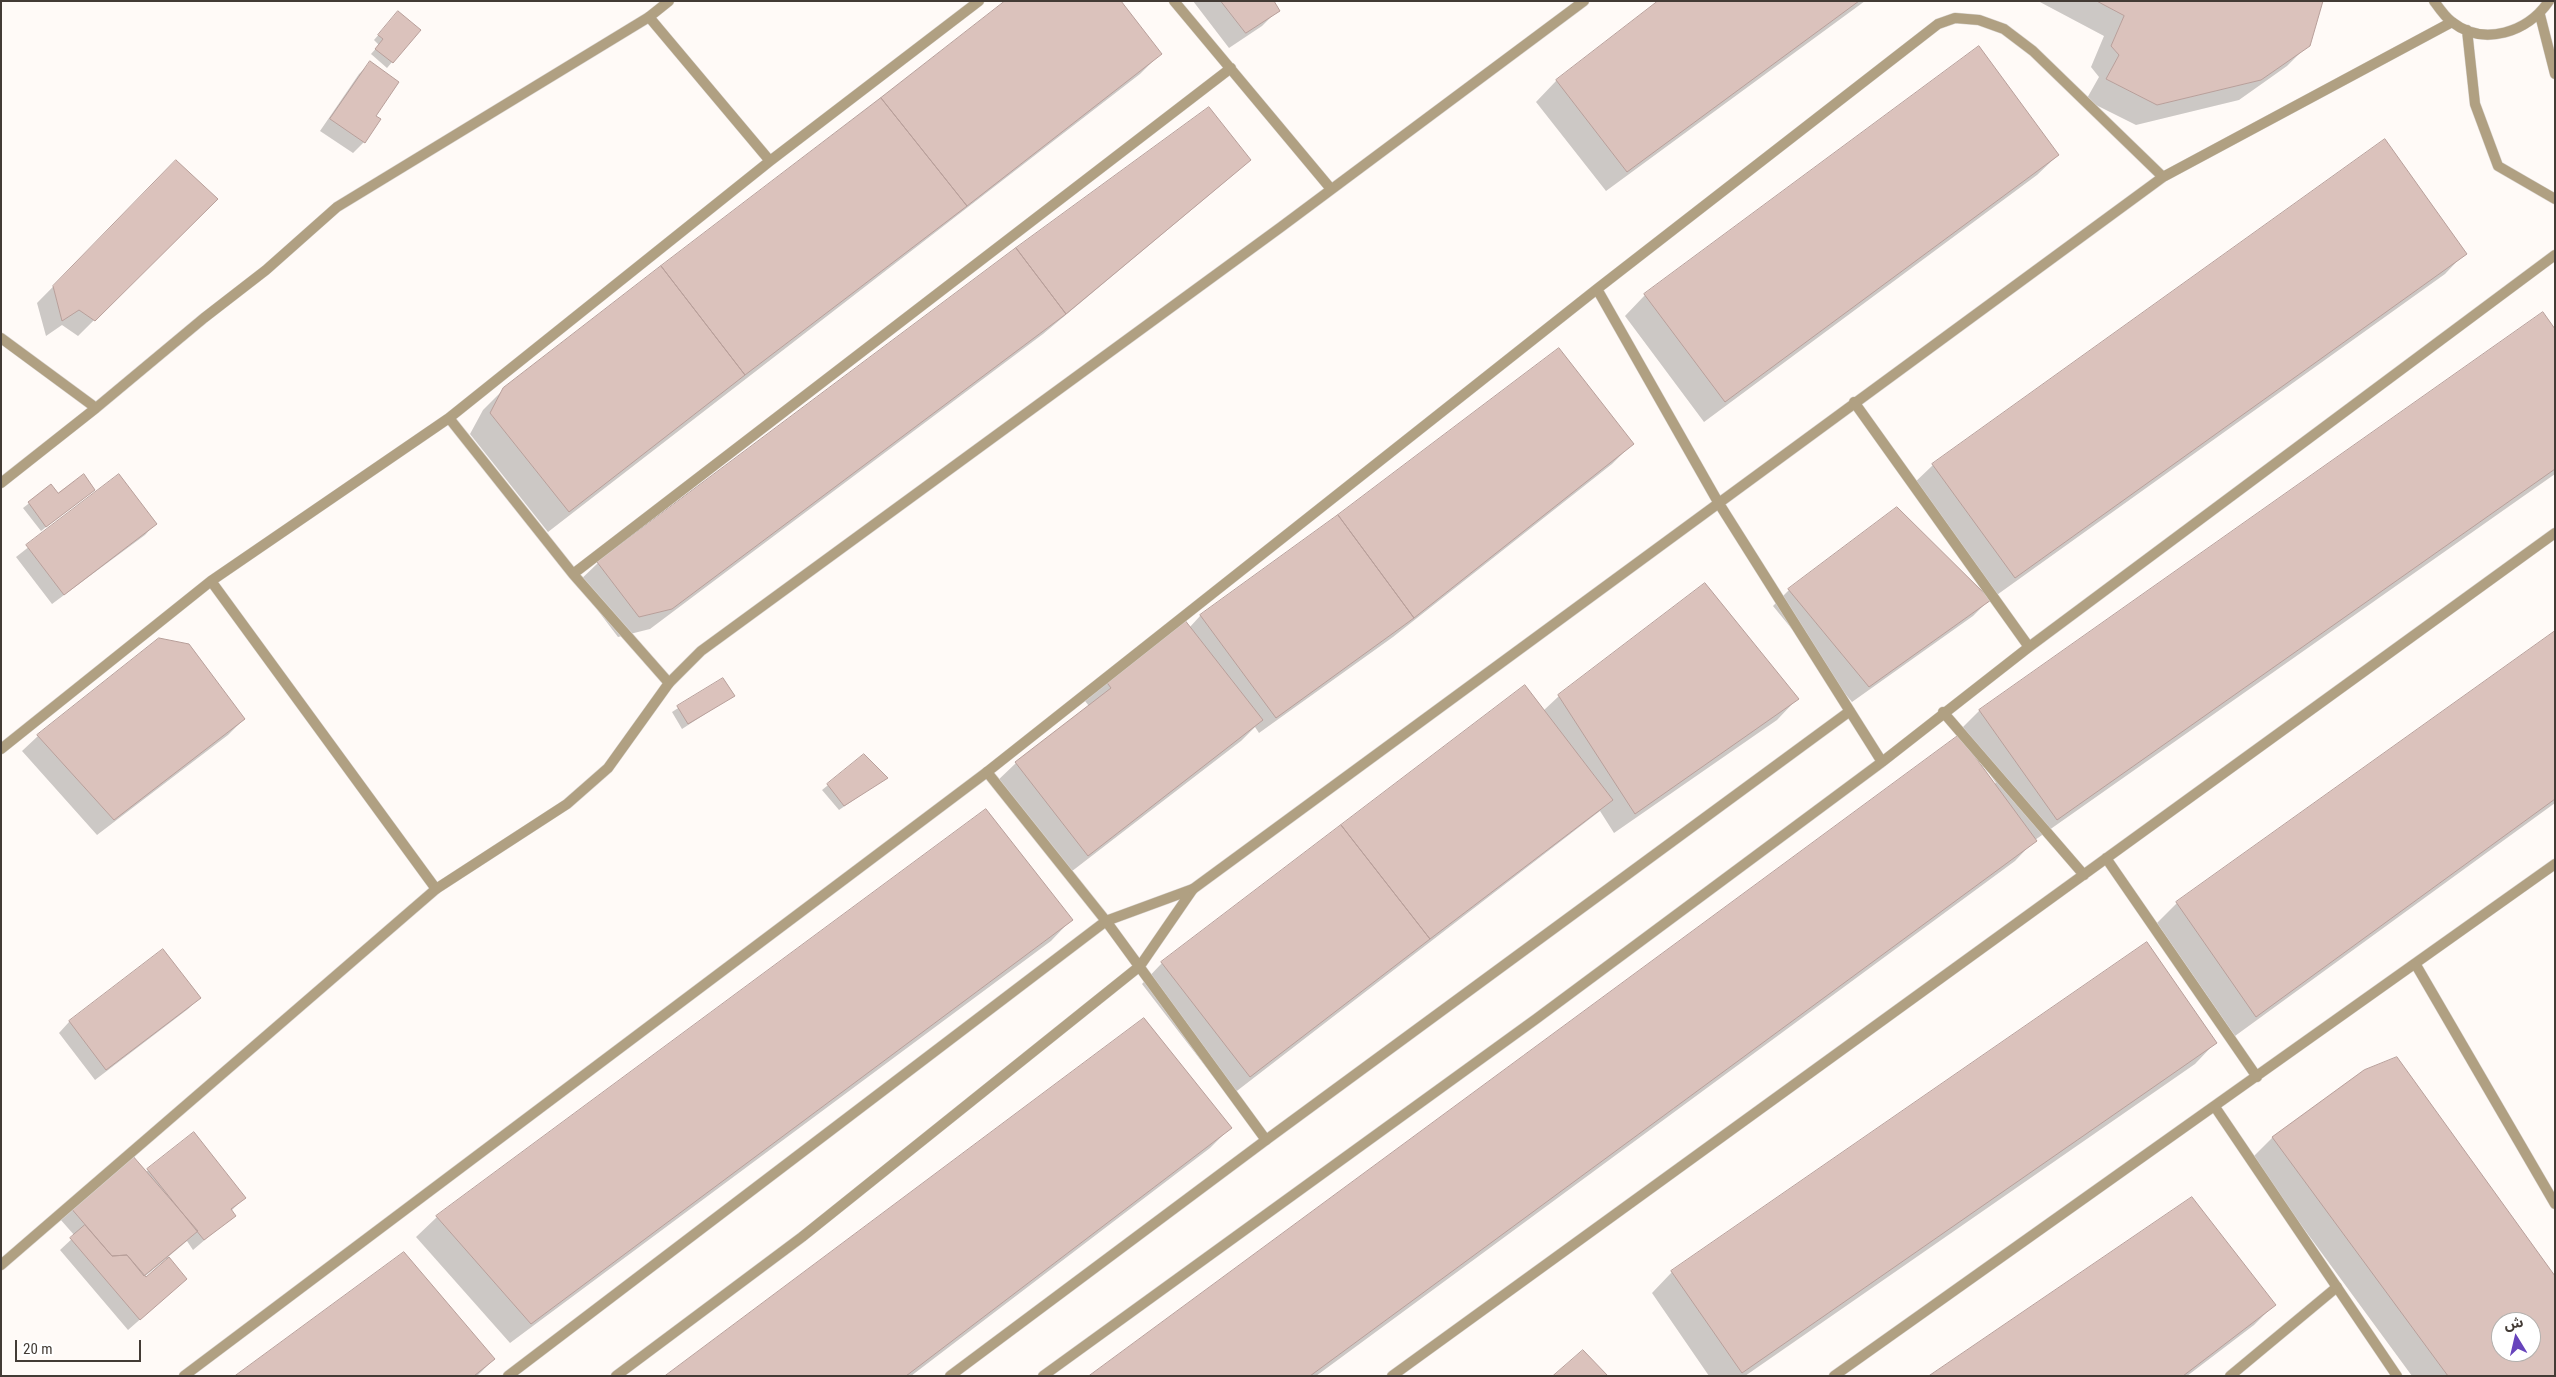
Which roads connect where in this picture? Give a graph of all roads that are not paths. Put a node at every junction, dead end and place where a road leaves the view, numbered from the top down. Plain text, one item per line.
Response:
1 (669, 1) edge
2 (979, 1) edge
3 (1174, 1) edge
4 (1584, 1) edge
5 (2434, 1) edge
6 (2549, 1) edge
7 (2540, 15) junction
8 (649, 17) junction
9 (2452, 22) junction
10 (2467, 30) junction
11 (1230, 68) junction
12 (2555, 74) edge
13 (770, 161) junction
14 (2163, 177) junction
15 (1331, 189) junction
16 (2555, 199) edge
17 (2555, 255) edge
18 (1597, 289) junction
19 (1, 338) edge
20 (1854, 402) junction
21 (96, 408) junction
22 (449, 418) junction
23 (1, 482) edge
24 (1718, 502) junction
25 (2555, 533) edge
26 (573, 574) junction
27 (211, 580) junction
28 (2029, 647) junction
29 (670, 683) junction
30 (1850, 711) junction
31 (1943, 712) junction
32 (1, 749) edge
33 (1882, 762) junction
34 (987, 772) junction
35 (2106, 858) junction
36 (2555, 864) edge
37 (2084, 875) junction
38 (436, 889) junction
39 (1193, 889) junction
40 (1106, 921) junction
41 (2416, 965) junction
42 (1140, 966) junction
43 (2257, 1077) junction
44 (2215, 1107) junction
45 (1266, 1140) junction
46 (2555, 1204) edge
47 (1, 1266) edge
48 (2337, 1287) junction
49 (184, 1376) edge
50 (508, 1376) edge
51 (616, 1376) edge
52 (950, 1376) edge
53 (1043, 1376) edge
54 (1392, 1376) edge
55 (1834, 1376) edge
56 (2230, 1376) edge
57 (2397, 1376) edge

1 - 8 street
2 - 13 street
3 - 11 street
4 - 15 street
5 - 9 street
6 - 7 street
7 - 10 street
7 - 12 street
8 - 13 street
8 - 21 street
9 - 10 street
9 - 14 street
10 - 16 street
11 - 15 street
11 - 26 street
13 - 22 street
14 - 18 street
14 - 20 street
15 - 29 street
17 - 28 street
18 - 24 street
18 - 34 street
19 - 21 street
20 - 24 street
20 - 28 street
21 - 23 street
22 - 26 street
22 - 27 street
24 - 30 street
24 - 39 street
25 - 35 street
26 - 29 street
27 - 32 street
27 - 38 street
28 - 31 street
29 - 38 street
30 - 33 street
30 - 45 street
31 - 33 street
31 - 37 street
33 - 53 street
34 - 40 street
34 - 49 street
35 - 37 street
35 - 43 street
36 - 41 street
37 - 54 street
38 - 47 street
39 - 40 street
39 - 42 street
40 - 42 street
40 - 50 street
41 - 43 street
41 - 46 street
42 - 45 street
42 - 51 street
43 - 44 street
44 - 48 street
44 - 55 street
45 - 52 street
48 - 56 street
48 - 57 street

